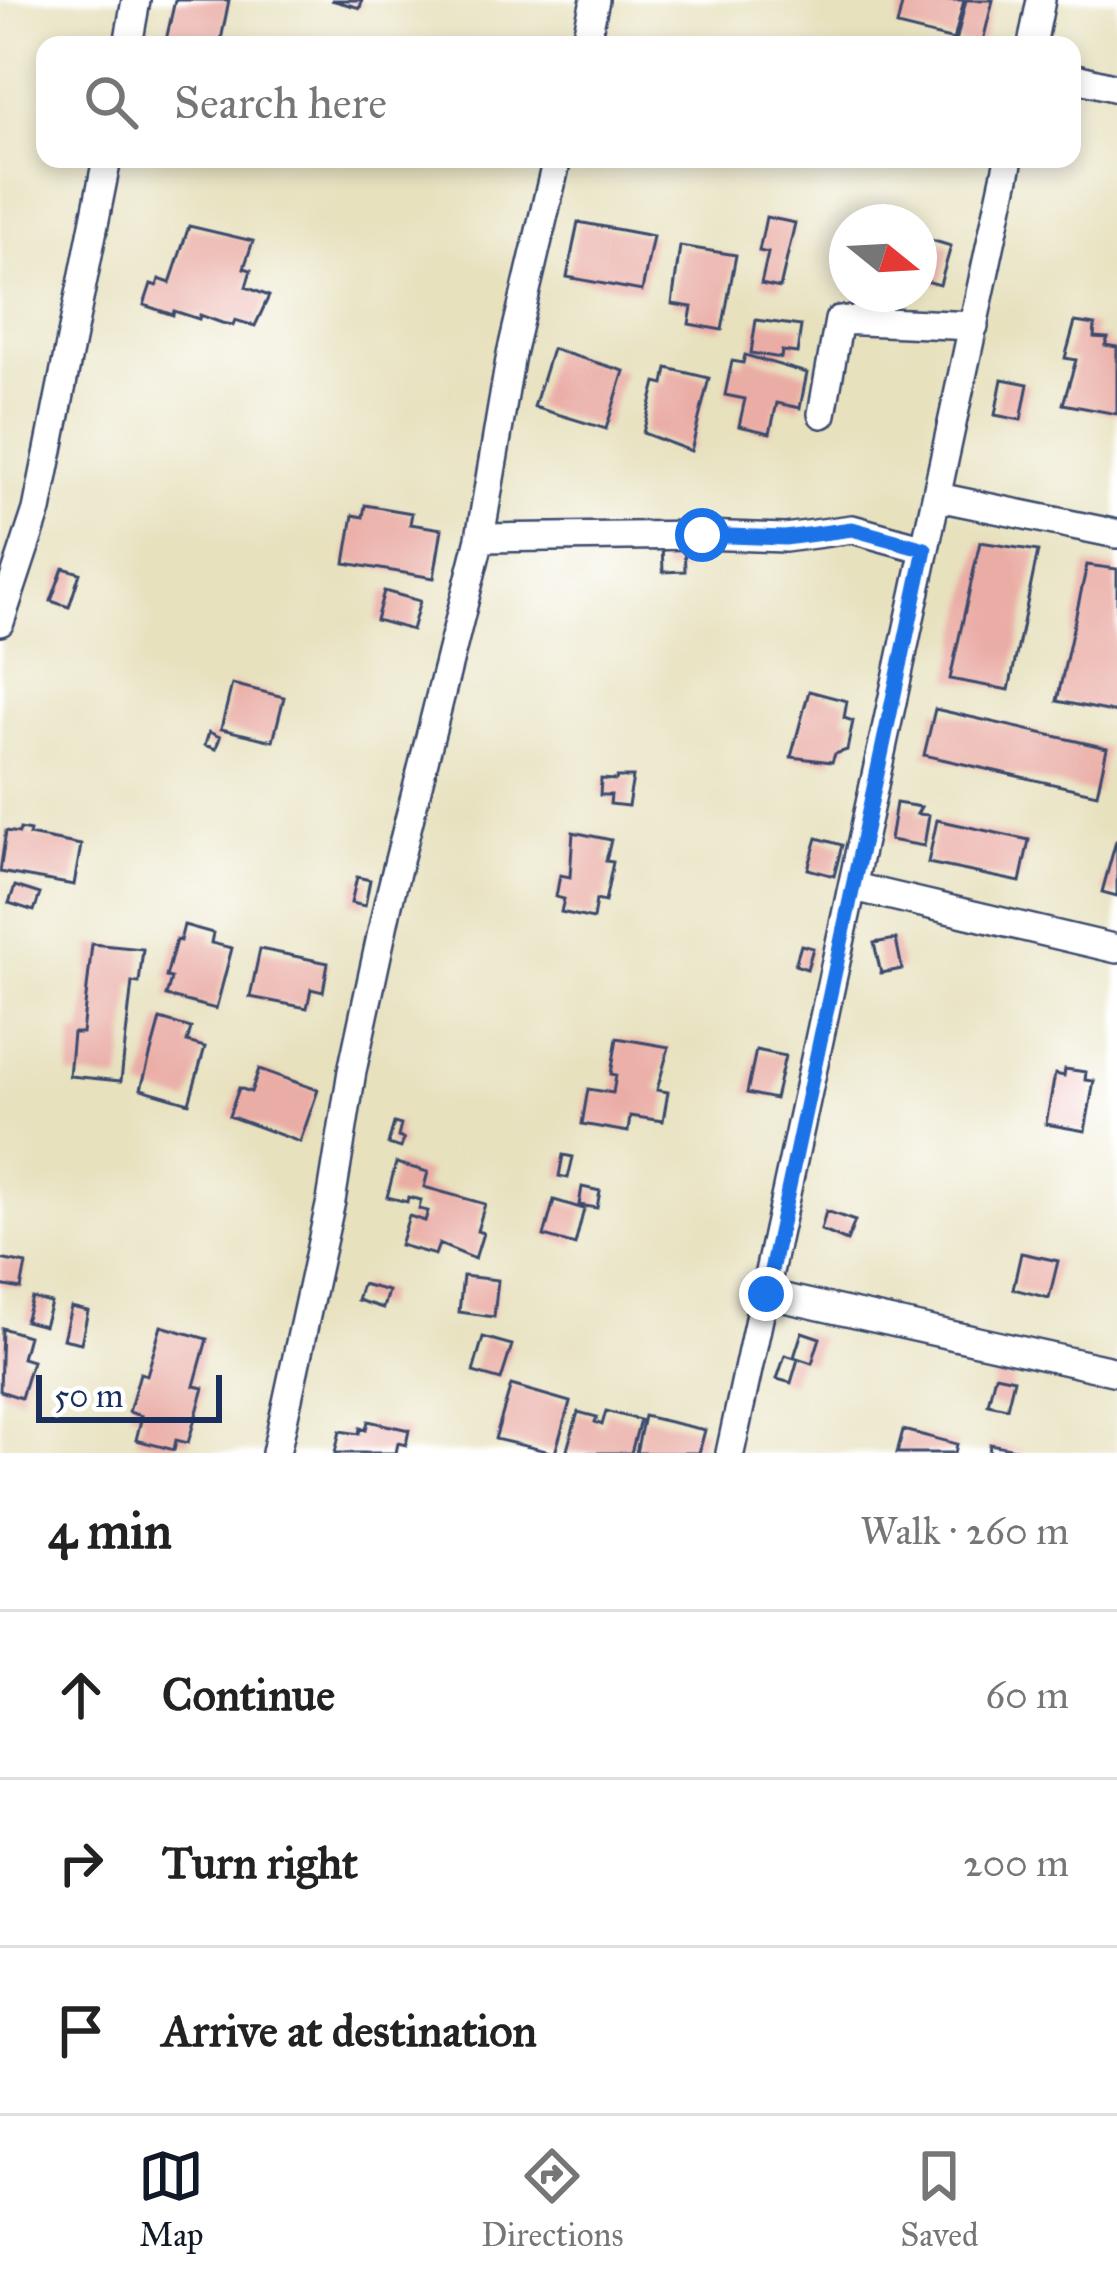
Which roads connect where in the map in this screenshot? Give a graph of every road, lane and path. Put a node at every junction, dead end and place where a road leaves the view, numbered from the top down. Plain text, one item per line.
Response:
1 (136, 0) edge
2 (595, 0) edge
3 (1041, 0) edge
4 (130, 36) edge
5 (587, 36) edge
6 (1034, 36) edge
7 (1081, 79) edge
8 (1117, 88) edge
9 (105, 168) edge
10 (555, 168) edge
11 (1007, 168) edge
12 (974, 326) junction
13 (822, 414) dead end
14 (938, 497) junction
15 (1117, 534) edge
16 (480, 538) junction
17 (925, 549) junction
18 (0, 622) edge
19 (854, 887) junction
20 (1117, 949) edge
21 (766, 1294) junction
22 (1117, 1372) edge
23 (276, 1453) edge
24 (730, 1453) edge

1 - 4 street
2 - 5 street
3 - 6 street
7 - 8 street
9 - 18 street
10 - 16 street
11 - 12 street
12 - 13 street
12 - 14 street
14 - 15 street
14 - 17 street
16 - 17 street
16 - 23 street
17 - 19 street
19 - 20 street
19 - 21 street
21 - 22 street
21 - 24 street

